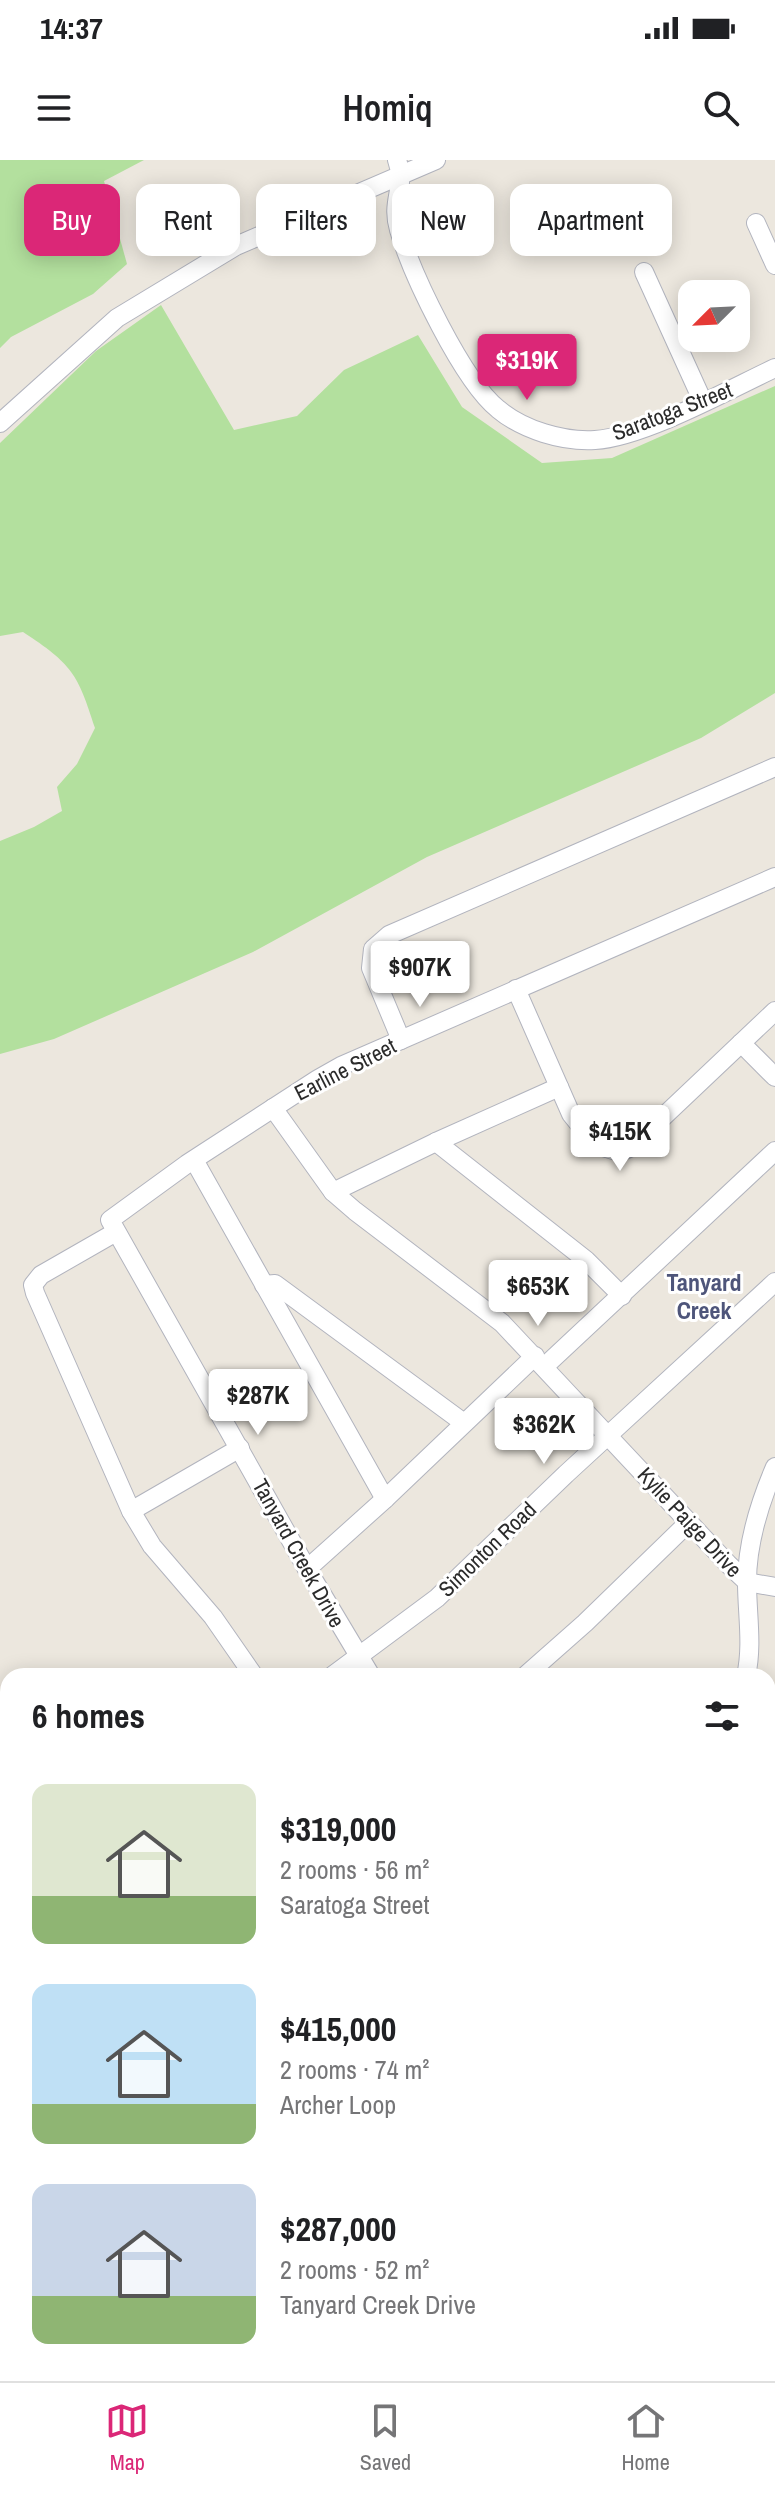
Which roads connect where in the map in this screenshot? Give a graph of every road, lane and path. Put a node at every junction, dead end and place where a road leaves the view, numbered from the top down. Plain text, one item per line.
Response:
1 (436, 160) edge
2 (399, 168) edge
3 (756, 223) dead end
4 (775, 265) edge
5 (644, 272) dead end
6 (775, 368) edge
7 (703, 402) junction
8 (0, 423) edge
9 (773, 774) edge
10 (775, 877) edge
11 (516, 989) junction
12 (775, 1011) edge
13 (401, 1040) junction
14 (741, 1043) junction
15 (775, 1077) edge
16 (559, 1087) junction
17 (273, 1108) junction
18 (436, 1142) junction
19 (775, 1151) edge
20 (194, 1160) junction
21 (333, 1192) junction
22 (113, 1226) junction
23 (775, 1282) edge
24 (264, 1285) junction
25 (622, 1296) junction
26 (540, 1361) junction
27 (464, 1423) junction
28 (609, 1434) junction
29 (240, 1448) junction
30 (775, 1467) edge
31 (385, 1499) junction
32 (131, 1511) junction
33 (689, 1522) junction
34 (307, 1569) junction
35 (747, 1582) junction
36 (775, 1587) edge
37 (358, 1657) junction
38 (248, 1668) edge
39 (343, 1668) edge
40 (366, 1668) edge
41 (534, 1668) edge
42 (747, 1668) edge

1 - 2 street
2 - 7 street, Saratoga Street
2 - 8 street
3 - 4 street
5 - 7 street
6 - 7 street, Saratoga Street
9 - 13 street
10 - 11 street, Earline Street
11 - 13 street, Earline Street
11 - 16 street
12 - 14 street
13 - 17 street, Earline Street
14 - 15 street
14 - 16 street
16 - 18 street
17 - 20 street, Earline Street
17 - 21 street, Kylie Paige Drive
18 - 21 street
18 - 25 street
19 - 25 street
20 - 22 street, Earline Street
20 - 24 street
21 - 26 street, Kylie Paige Drive
22 - 29 street, Tanyard Creek Drive
22 - 32 street, Earline Street
23 - 28 street, Simonton Road
24 - 27 street
24 - 31 street
25 - 26 street
26 - 27 street
26 - 28 street, Kylie Paige Drive
27 - 31 street
28 - 33 street, Kylie Paige Drive
28 - 37 street, Simonton Road
29 - 32 street
29 - 34 street, Tanyard Creek Drive
30 - 35 street
31 - 34 street
32 - 38 street
33 - 35 street, Kylie Paige Drive
33 - 41 street
34 - 37 street, Tanyard Creek Drive
35 - 36 street, Kylie Paige Drive
35 - 42 street
37 - 39 street, Simonton Road
37 - 40 street, Tanyard Creek Drive

